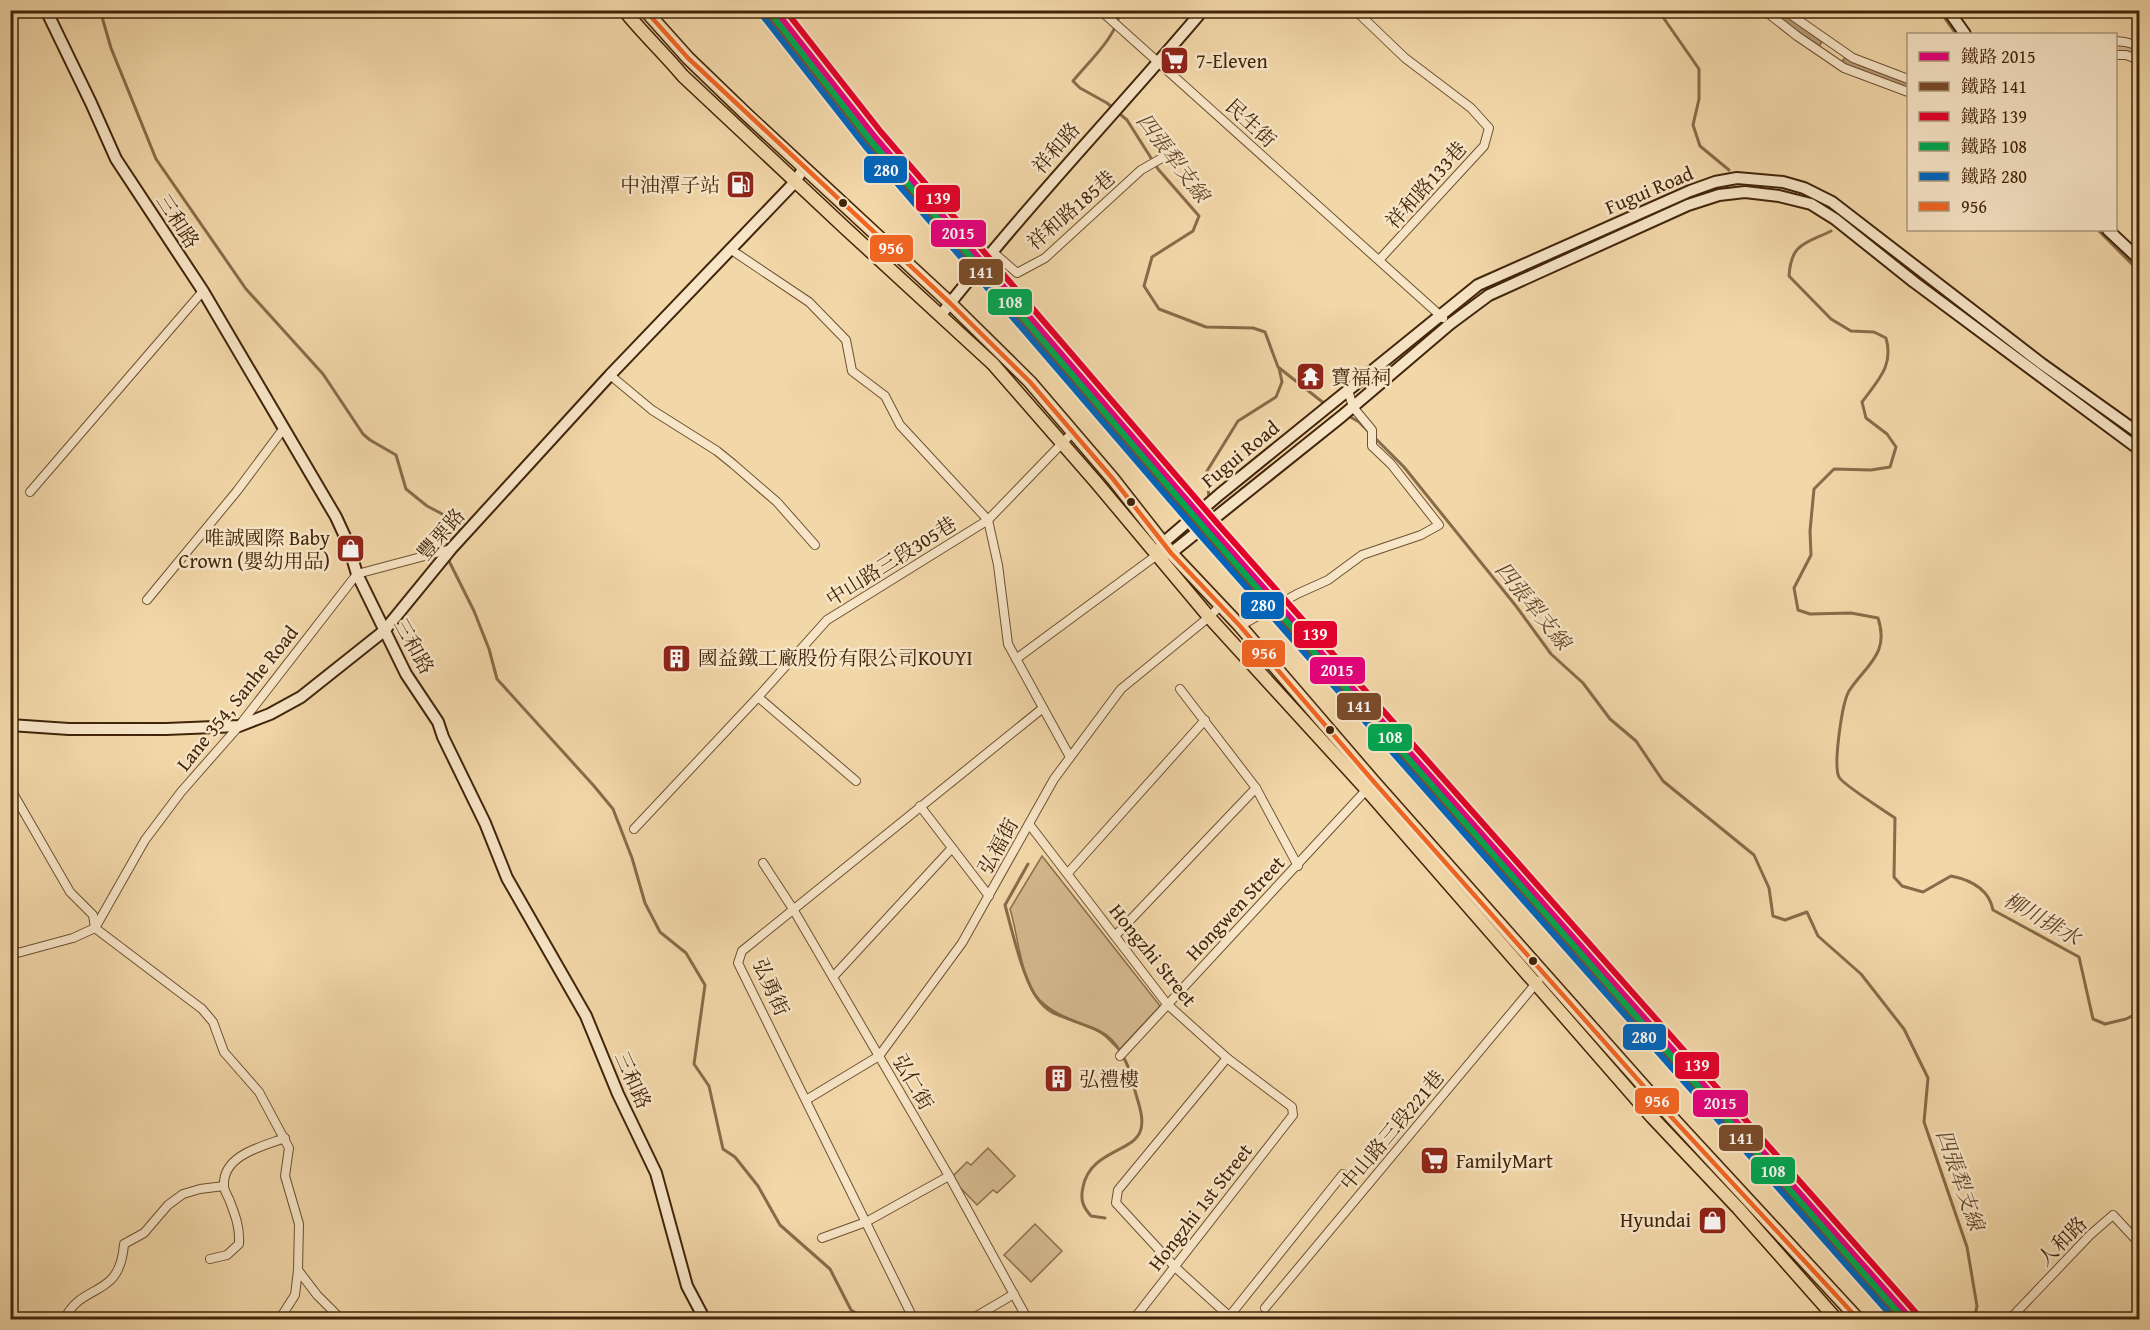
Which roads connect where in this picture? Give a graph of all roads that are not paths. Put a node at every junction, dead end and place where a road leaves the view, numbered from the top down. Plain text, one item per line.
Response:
1 (46, 10) edge
2 (624, 10) edge
3 (645, 10) edge
4 (1100, 10) edge
5 (1203, 10) edge
6 (1355, 10) edge
7 (1764, 10) edge
8 (1784, 10) edge
9 (1948, 10) edge
10 (1964, 33) edge
11 (2117, 41) edge
12 (2139, 46) edge
13 (1835, 47) junction
14 (2117, 55) edge
15 (1828, 57) junction
16 (2139, 60) edge
17 (1159, 62) junction
18 (1907, 79) edge
19 (1907, 93) edge
20 (1162, 158) dead end
21 (804, 169) junction
22 (795, 182) junction
23 (2109, 231) edge
24 (730, 249) junction
25 (993, 252) junction
26 (1380, 259) junction
27 (2139, 260) edge
28 (203, 291) junction
29 (950, 303) junction
30 (941, 315) junction
31 (1441, 315) junction
32 (1450, 324) junction
33 (610, 375) junction
34 (1348, 390) junction
35 (1353, 407) junction
36 (284, 428) junction
37 (1073, 432) junction
38 (2139, 434) edge
39 (1061, 442) junction
40 (2139, 450) edge
41 (30, 492) dead end
42 (988, 520) junction
43 (815, 545) dead end
44 (1167, 548) junction
45 (451, 549) junction
46 (1157, 555) junction
47 (357, 574) junction
48 (147, 600) dead end
49 (1221, 605) junction
50 (1209, 617) junction
51 (1240, 626) junction
52 (384, 630) junction
53 (1016, 659) junction
54 (1180, 689) dead end
55 (758, 697) junction
56 (1042, 708) junction
57 (1205, 720) junction
58 (10, 725) edge
59 (239, 726) junction
60 (1070, 757) junction
61 (856, 781) dead end
62 (1370, 786) junction
63 (10, 788) edge
64 (1256, 788) junction
65 (921, 806) junction
66 (1029, 824) junction
67 (634, 829) dead end
68 (952, 848) junction
69 (763, 863) dead end
70 (1298, 866) junction
71 (1068, 873) junction
72 (989, 896) junction
73 (793, 909) junction
74 (95, 928) junction
75 (1115, 936) junction
76 (10, 955) edge
77 (1545, 973) junction
78 (833, 977) junction
79 (1536, 985) junction
80 (1167, 1004) junction
81 (879, 1056) junction
82 (1120, 1056) dead end
83 (1227, 1058) junction
84 (806, 1100) junction
85 (1293, 1115) joint
86 (285, 1138) junction
87 (1343, 1174) dead end
88 (949, 1176) junction
89 (224, 1186) junction
90 (866, 1222) junction
91 (822, 1238) dead end
92 (2139, 1244) edge
93 (210, 1259) dead end
94 (1175, 1267) junction
95 (298, 1270) junction
96 (1014, 1294) junction
97 (1265, 1308) dead end
98 (1228, 1318) edge
99 (64, 1320) edge
100 (279, 1320) edge
101 (342, 1320) edge
102 (705, 1320) edge
103 (914, 1320) edge
104 (970, 1320) edge
105 (1028, 1320) edge
106 (1133, 1320) edge
107 (1837, 1320) edge
108 (1859, 1320) edge
109 (2009, 1320) edge

1 - 28 street, 三和路
2 - 22 main road
3 - 21 main road
4 - 17 street, 民生街
5 - 17 street, 祥和路
6 - 26 street, 祥和路133巷
7 - 15 street
8 - 13 street
9 - 10 street
11 - 12 street
13 - 15 street
13 - 18 street
14 - 16 street
15 - 19 street
17 - 25 street, 祥和路
17 - 26 street, 民生街
20 - 25 street, 祥和路185巷
21 - 22 street, 豐栗路
21 - 29 main road
22 - 24 street, 豐栗路
22 - 30 main road
23 - 27 street
24 - 33 street, 豐栗路
24 - 42 street
25 - 29 street, 祥和路
26 - 31 street, 民生街
28 - 36 street, 三和路
28 - 41 street
29 - 30 street, 祥和路
29 - 37 main road
30 - 39 main road
31 - 32 street, 民生街
31 - 34 street, Fugui Road
31 - 38 street, Fugui Road
32 - 35 street, Fugui Road
32 - 40 street, Fugui Road
33 - 43 street
33 - 45 street, 豐栗路
34 - 35 street
34 - 44 street, Fugui Road
35 - 44 street, Fugui Road
35 - 51 street
36 - 47 street, 三和路
36 - 48 street
37 - 39 street, 中山路三段305巷
37 - 44 main road
39 - 42 street, 中山路三段305巷
39 - 46 main road
42 - 53 street
42 - 55 street, 中山路三段305巷
44 - 46 street
44 - 49 main road
45 - 47 street
45 - 52 street, 豐栗路
46 - 50 main road
46 - 53 street
47 - 52 street, 三和路
47 - 59 street, Lane 354, Sanhe Road
49 - 50 street, 弘福街
49 - 51 main road
50 - 60 street, 弘福街
50 - 62 main road
51 - 62 main road
52 - 59 street, 豐栗路
52 - 102 street, 三和路
53 - 56 street
54 - 57 street
55 - 61 street
55 - 67 street, 中山路三段305巷
56 - 60 street
56 - 65 street, 弘勇街
57 - 64 street
57 - 71 street
58 - 59 street, 豐栗路
59 - 74 street, Lane 354, Sanhe Road
60 - 66 street, 弘福街
62 - 70 street, Hongwen Street
62 - 77 main road
62 - 79 main road
63 - 74 street
64 - 70 street
64 - 75 street
65 - 68 street
65 - 73 street, 弘勇街
66 - 71 street, Hongzhi Street
66 - 72 street, 弘福街
68 - 72 street
68 - 78 street
69 - 73 street, 弘仁街
70 - 80 street, Hongwen Street
71 - 75 street, Hongzhi Street
72 - 81 street, 弘福街
73 - 78 street, 弘仁街
73 - 84 street, 弘勇街
74 - 76 street
74 - 86 street
75 - 80 street, Hongzhi Street
77 - 79 street, 中山路三段221巷
77 - 108 main road
78 - 81 street, 弘仁街
79 - 97 street, 中山路三段221巷
79 - 107 main road
80 - 82 street, Hongwen Street
80 - 83 street, Hongzhi Street
81 - 84 street, 弘福街
81 - 88 street, 弘仁街
83 - 85 street, Hongzhi Street
83 - 94 street
84 - 90 street, 弘勇街
85 - 94 street, Hongzhi 1st Street
86 - 89 street
86 - 95 street
87 - 98 street
88 - 90 street
88 - 96 street, 弘仁街
89 - 93 street
89 - 99 street
90 - 91 street
90 - 103 street, 弘勇街
92 - 109 street, 人和路
94 - 98 street
94 - 106 street, Hongzhi 1st Street
95 - 100 street
95 - 101 street
96 - 104 street
96 - 105 street, 弘仁街

